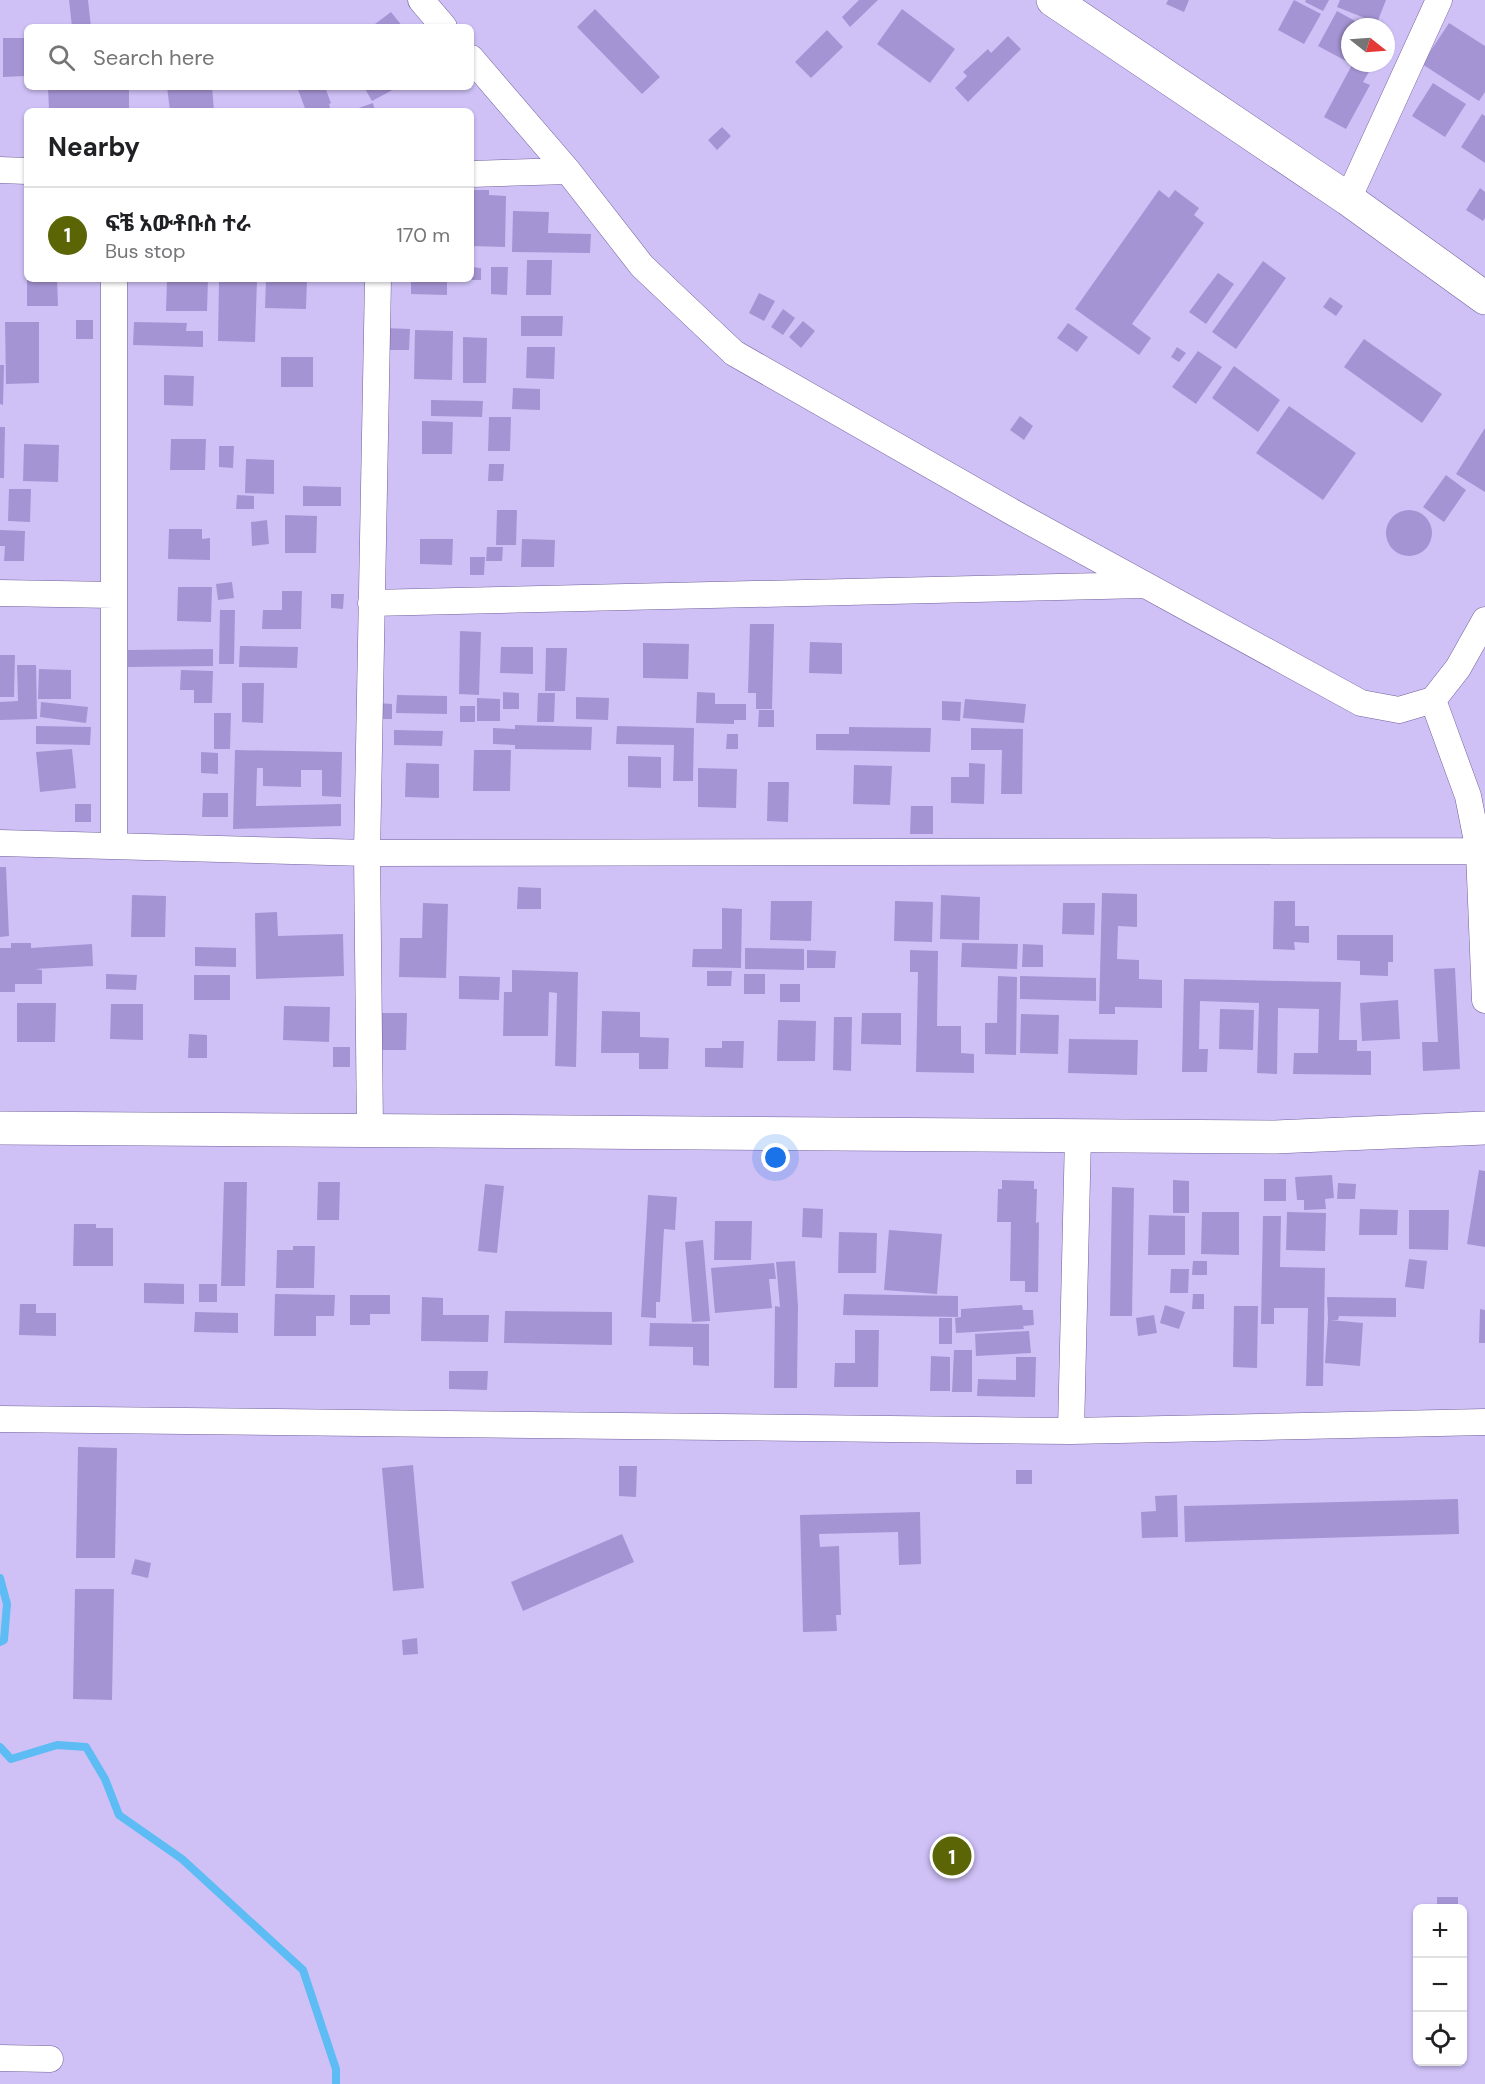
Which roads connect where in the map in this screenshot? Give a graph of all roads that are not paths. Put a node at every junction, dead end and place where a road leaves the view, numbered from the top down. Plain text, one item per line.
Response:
1 (421, 0) edge
2 (1053, 0) edge
3 (1439, 0) edge
4 (441, 24) edge
5 (474, 61) edge
6 (0, 170) edge
7 (24, 171) edge
8 (568, 171) junction
9 (474, 174) edge
10 (1348, 199) junction
11 (114, 282) edge
12 (378, 282) edge
13 (1485, 298) edge
14 (1145, 585) junction
15 (0, 593) edge
16 (114, 595) junction
17 (371, 603) junction
18 (1485, 620) edge
19 (1432, 700) junction
20 (0, 843) edge
21 (114, 846) junction
22 (1479, 851) junction
23 (367, 853) junction
24 (1485, 999) edge
25 (0, 1128) edge
26 (1485, 1128) edge
27 (370, 1131) junction
28 (1078, 1136) junction
29 (0, 1419) edge
30 (1485, 1422) edge
31 (1071, 1431) junction
32 (0, 2058) edge
33 (50, 2060) dead end

1 - 4 street
2 - 10 street
3 - 10 street
5 - 8 street
6 - 7 street
8 - 9 street
8 - 14 street
10 - 13 street
11 - 16 street
12 - 17 street
14 - 17 street
14 - 19 street
15 - 16 street
16 - 21 street
17 - 23 street
18 - 19 street
19 - 22 street
20 - 21 street
21 - 23 street
22 - 23 street
22 - 24 street
23 - 27 street
25 - 27 street
26 - 28 street
27 - 28 street
28 - 31 street
29 - 31 street
30 - 31 street
32 - 33 street

